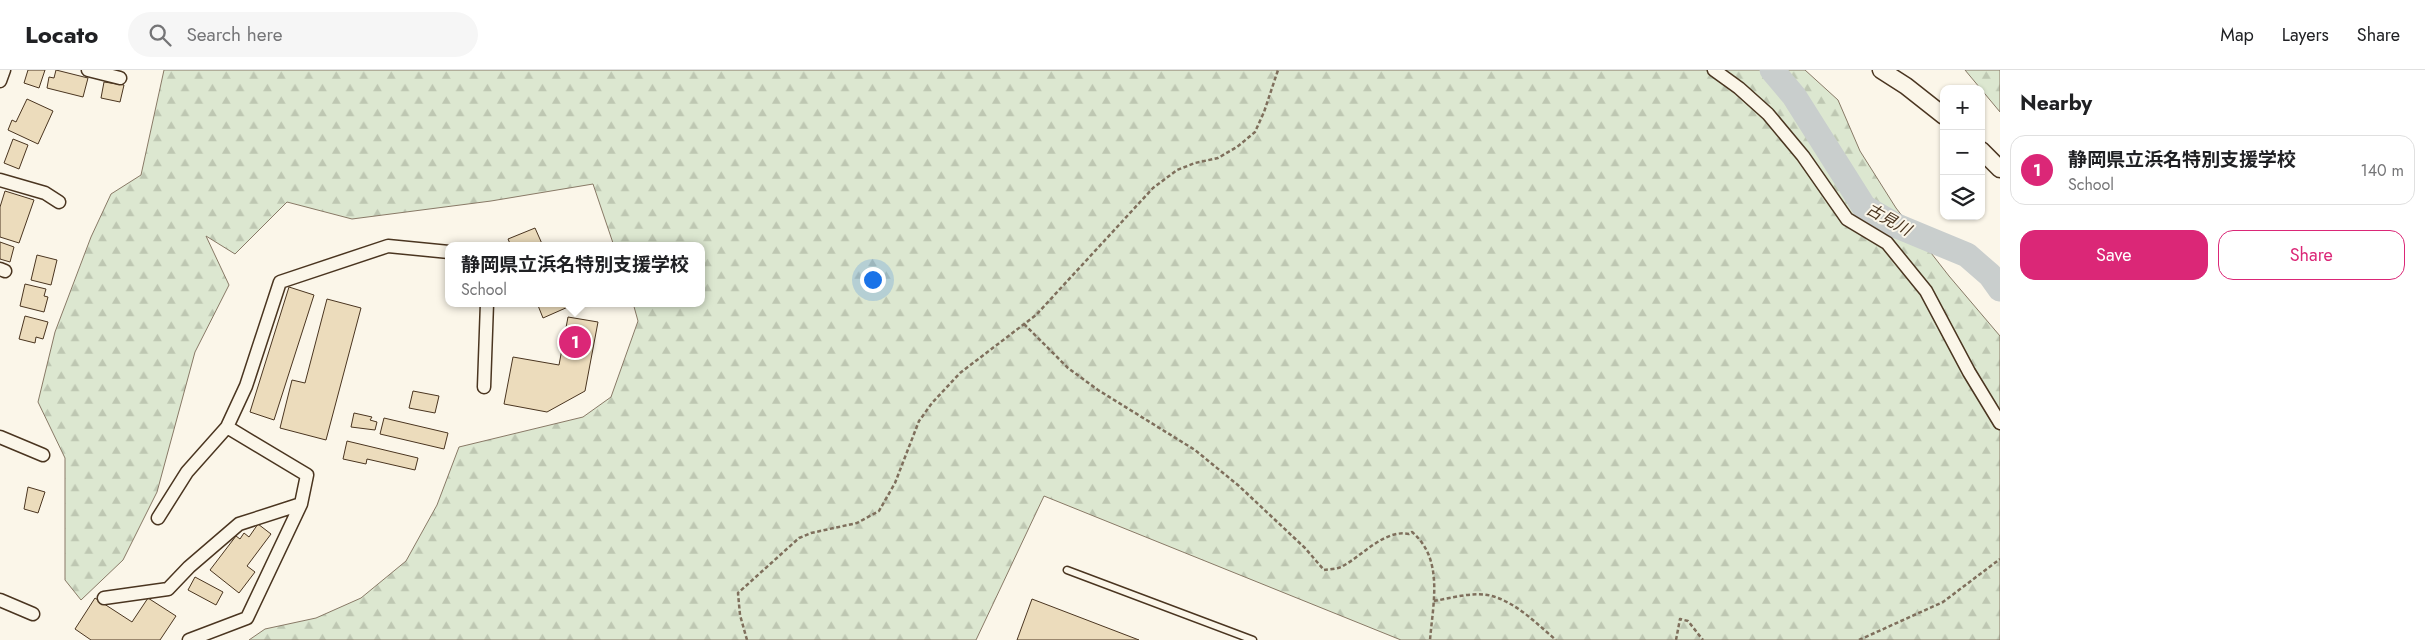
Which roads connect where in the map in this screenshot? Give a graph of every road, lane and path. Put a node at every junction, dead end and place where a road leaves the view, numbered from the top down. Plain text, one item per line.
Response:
1 (4, 70) edge
2 (88, 70) edge
3 (1278, 70) edge
4 (1714, 70) edge
5 (1880, 70) edge
6 (120, 78) dead end
7 (0, 80) edge
8 (1940, 113) edge
9 (1985, 154) edge
10 (2000, 168) edge
11 (0, 180) edge
12 (59, 202) dead end
13 (445, 252) edge
14 (487, 307) edge
15 (1024, 324) junction
16 (484, 387) dead end
17 (2000, 422) edge
18 (227, 427) junction
19 (0, 437) edge
20 (44, 455) dead end
21 (301, 504) junction
22 (158, 518) dead end
23 (2000, 559) edge
24 (1067, 570) dead end
25 (104, 598) dead end
26 (0, 600) edge
27 (1434, 601) junction
28 (33, 614) dead end
29 (190, 640) edge
30 (747, 640) edge
31 (1254, 640) edge
32 (1430, 640) edge
33 (1556, 640) edge
34 (1676, 640) edge
35 (1703, 640) edge
36 (1859, 640) edge

1 - 7 street
2 - 6 street
3 - 15 path
4 - 17 street
5 - 8 street
9 - 10 street
11 - 12 street
13 - 18 street
14 - 16 street
15 - 27 path
15 - 30 path
18 - 21 street
18 - 22 street
19 - 20 street
21 - 25 street
21 - 29 street
23 - 36 path
24 - 31 lane
26 - 28 street
27 - 32 path
27 - 33 path
34 - 35 path

